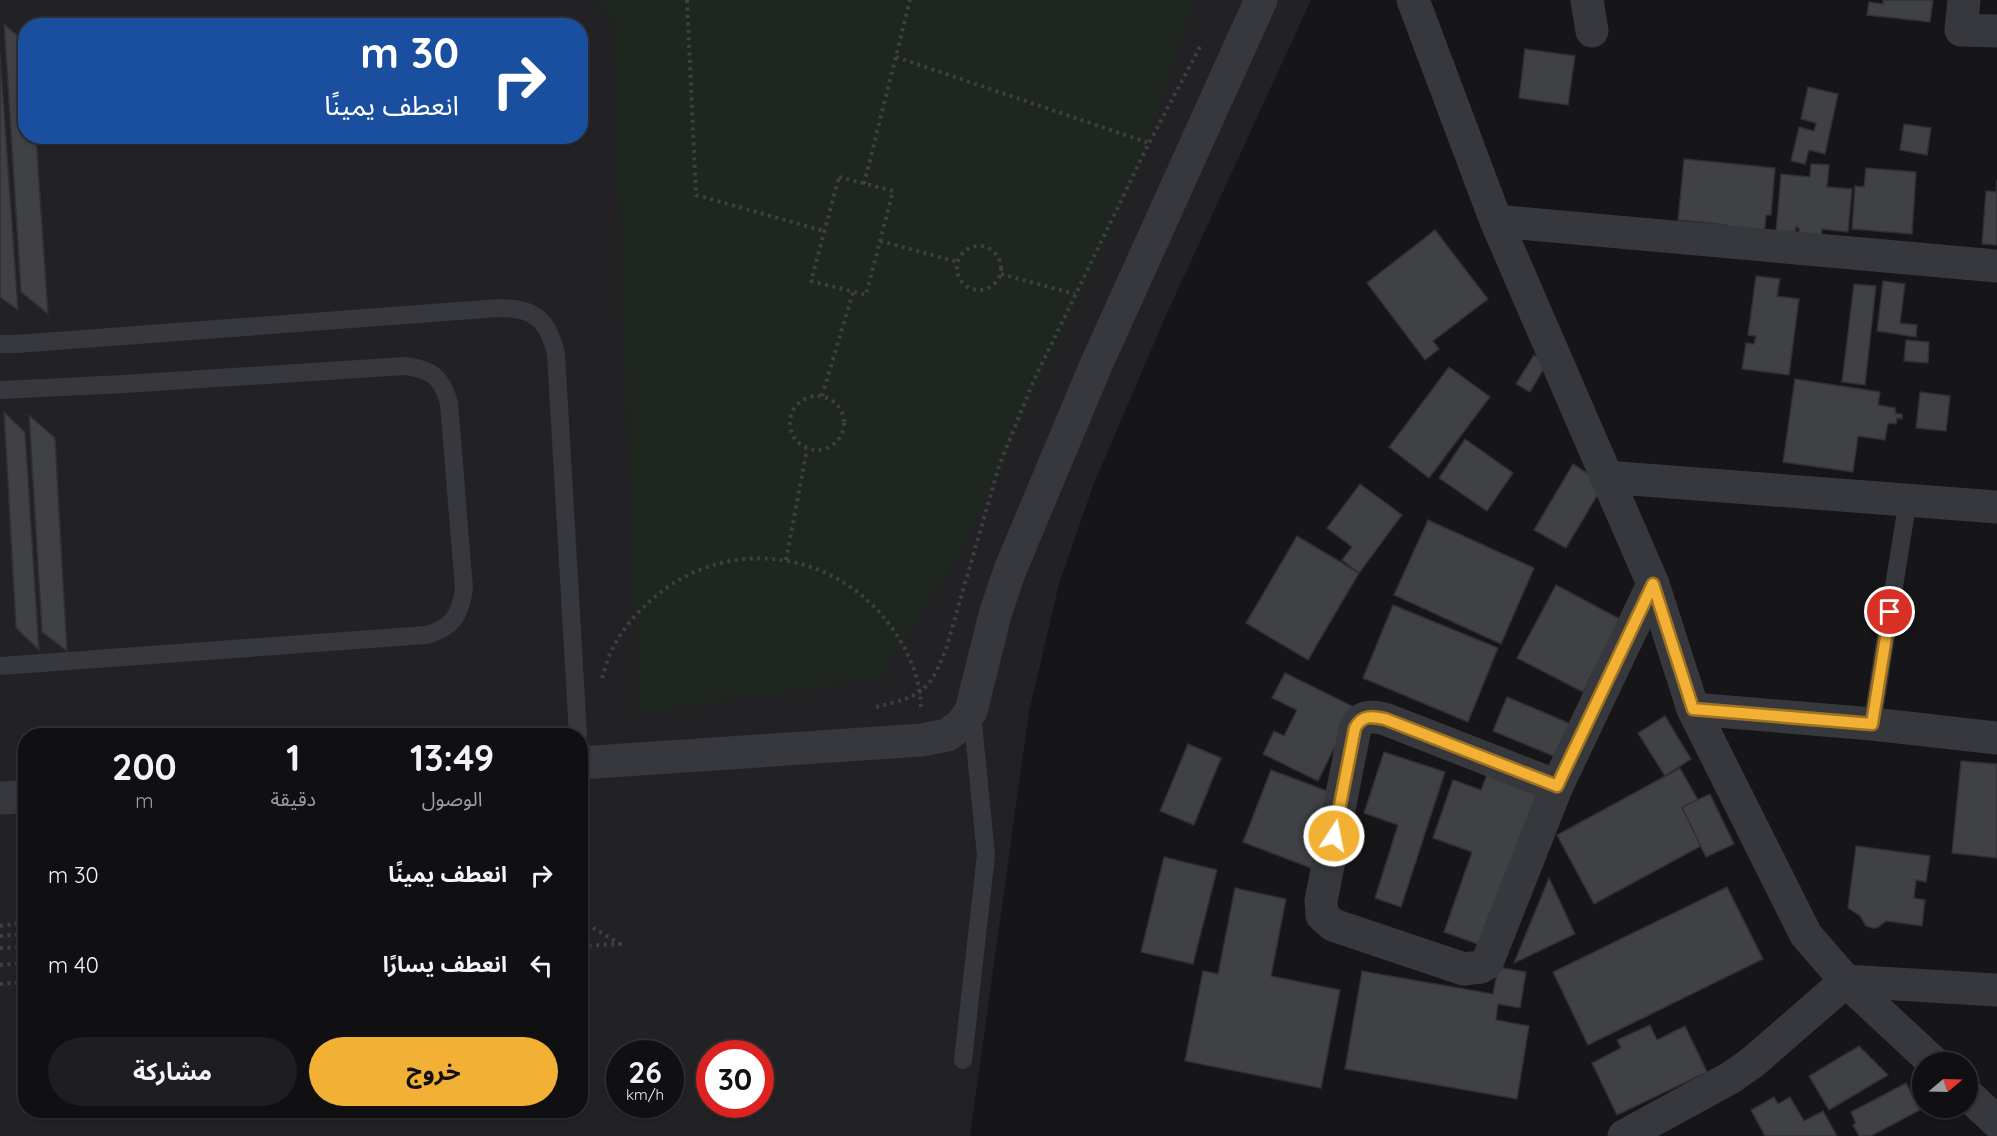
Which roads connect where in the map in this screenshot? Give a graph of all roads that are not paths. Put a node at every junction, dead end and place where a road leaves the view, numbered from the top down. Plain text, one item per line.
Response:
1 (1261, 0) edge
2 (1413, 0) edge
3 (1964, 0) edge
4 (1997, 31) edge
5 (1496, 221) junction
6 (1997, 266) edge
7 (0, 344) edge
8 (0, 390) edge
9 (1606, 477) junction
10 (1908, 499) junction
11 (1997, 507) edge
12 (1653, 584) junction
13 (0, 666) edge
14 (1693, 709) junction
15 (971, 711) junction
16 (1872, 724) junction
17 (578, 728) edge
18 (1997, 738) edge
19 (588, 763) edge
20 (1557, 786) junction
21 (18, 797) edge
22 (0, 798) edge
23 (1846, 981) junction
24 (1997, 990) edge
25 (1922, 1052) edge
26 (963, 1060) dead end
27 (1978, 1104) edge
28 (1997, 1122) edge
29 (1624, 1136) edge

1 - 15 street
2 - 5 street
3 - 4 street
5 - 6 street
5 - 9 street
7 - 17 lane
8 - 13 lane
9 - 10 street
9 - 12 street
10 - 11 street
10 - 16 lane
12 - 14 street
12 - 20 street
14 - 16 street
14 - 23 street
15 - 19 street
15 - 26 lane
16 - 18 street
20 - 20 street
21 - 22 street
23 - 24 street
23 - 25 street
23 - 29 street
27 - 28 street

